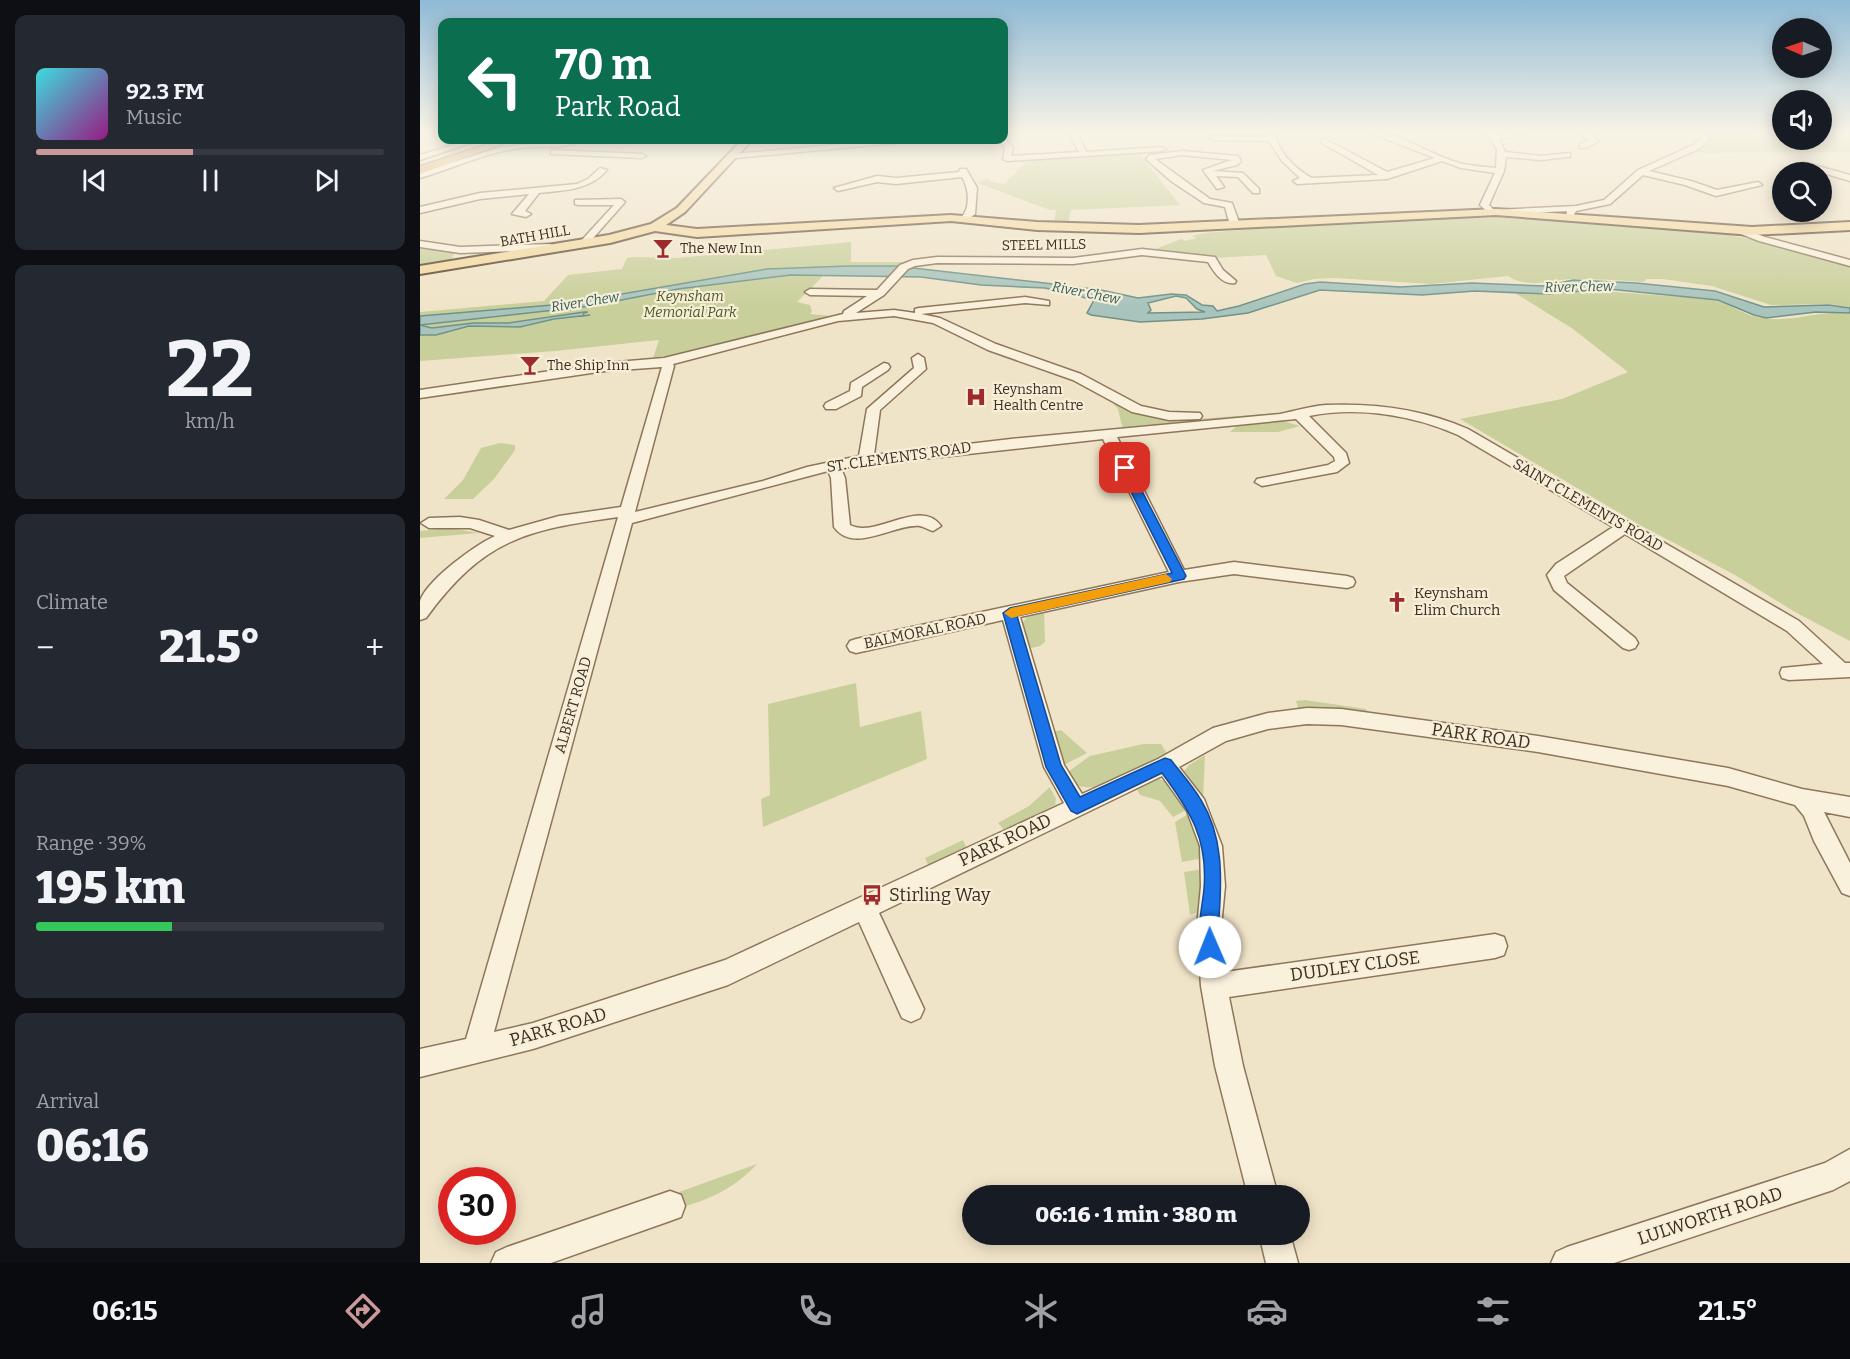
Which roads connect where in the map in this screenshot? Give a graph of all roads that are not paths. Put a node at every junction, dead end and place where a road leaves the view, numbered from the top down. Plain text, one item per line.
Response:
1 (529, 190) edge
2 (536, 190) edge
3 (701, 190) edge
4 (969, 190) edge
5 (1190, 190) edge
6 (1491, 190) edge
7 (1621, 190) edge
8 (1707, 190) edge
9 (1732, 190) edge
10 (430, 197) dead end
11 (578, 202) dead end
12 (420, 208) edge
13 (1493, 212) junction
14 (1572, 212) junction
15 (526, 214) dead end
16 (966, 218) junction
17 (1235, 225) junction
18 (1850, 226) edge
19 (655, 227) junction
20 (1738, 230) junction
21 (584, 243) junction
22 (420, 244) edge
23 (565, 246) junction
24 (1850, 263) edge
25 (420, 270) edge
26 (1231, 281) dead end
27 (810, 292) dead end
28 (880, 293) junction
29 (1046, 303) dead end
30 (864, 305) junction
31 (894, 313) junction
32 (874, 314) junction
33 (838, 318) junction
34 (933, 353) dead end
35 (904, 357) dead end
36 (918, 358) junction
37 (664, 362) junction
38 (884, 367) dead end
39 (856, 393) junction
40 (420, 394) edge
41 (880, 403) junction
42 (831, 406) dead end
43 (1303, 413) junction
44 (1108, 434) junction
45 (866, 460) junction
46 (833, 465) junction
47 (1262, 482) dead end
48 (625, 515) junction
49 (429, 524) dead end
50 (933, 526) dead end
51 (1626, 527) junction
52 (508, 536) junction
53 (1179, 576) junction
54 (1348, 581) dead end
55 (1010, 613) junction
56 (420, 614) edge
57 (1629, 643) dead end
58 (856, 646) dead end
59 (1846, 670) edge
60 (1789, 673) dead end
61 (1165, 765) junction
62 (1802, 798) junction
63 (1077, 806) junction
64 (1850, 807) edge
65 (1850, 885) edge
66 (864, 907) junction
67 (1495, 946) dead end
68 (1214, 986) junction
69 (911, 1009) dead end
70 (477, 1050) junction
71 (420, 1063) edge
72 (1850, 1164) edge
73 (1260, 1185) edge
74 (670, 1206) dead end
75 (1277, 1245) edge
76 (507, 1263) edge
77 (1282, 1263) edge
78 (1567, 1263) edge

1 - 12 street
2 - 15 street
3 - 19 main road
4 - 16 street
5 - 17 street
6 - 13 street
7 - 14 street
8 - 9 street
10 - 12 street
11 - 21 street
13 - 14 main road
13 - 17 main road
14 - 20 main road
16 - 17 main road
16 - 19 main road
18 - 20 main road
19 - 21 main road, BATH HILL
20 - 24 street
21 - 23 main road, BATH HILL
22 - 23 street
23 - 25 main road, BATH HILL
26 - 28 street, STEEL MILLS
27 - 28 street
28 - 30 street, STEEL MILLS
29 - 31 street
30 - 32 street
30 - 33 street, STEEL MILLS
31 - 32 street, SAINT CLEMENTS ROAD
31 - 43 street, SAINT CLEMENTS ROAD
32 - 33 street, SAINT CLEMENTS ROAD
33 - 37 street
34 - 36 street
35 - 36 street
36 - 41 street
37 - 40 street
37 - 48 street, ALBERT ROAD
38 - 39 street
39 - 41 street
39 - 42 street
41 - 45 street
43 - 44 street, SAINT CLEMENTS ROAD
43 - 47 street
43 - 51 street, SAINT CLEMENTS ROAD
44 - 45 street, ST. CLEMENTS ROAD
44 - 53 street
45 - 46 street, ST. CLEMENTS ROAD
46 - 48 street, ST. CLEMENTS ROAD
46 - 50 street
48 - 52 street, ST. CLEMENTS ROAD
48 - 70 street, ALBERT ROAD
49 - 52 street
51 - 57 street
51 - 59 street, SAINT CLEMENTS ROAD
52 - 56 street, ST. CLEMENTS ROAD
53 - 54 street, BALMORAL ROAD
53 - 55 street, BALMORAL ROAD
55 - 58 street, BALMORAL ROAD
55 - 63 street
59 - 60 street
61 - 62 street, PARK ROAD
61 - 63 street, PARK ROAD
61 - 68 street
62 - 64 street, PARK ROAD
62 - 65 street
63 - 66 street, PARK ROAD
66 - 69 street
66 - 70 street, PARK ROAD
67 - 68 street, DUDLEY CLOSE
68 - 73 street
70 - 71 street, PARK ROAD
72 - 78 street, LULWORTH ROAD
74 - 76 street
75 - 77 street

